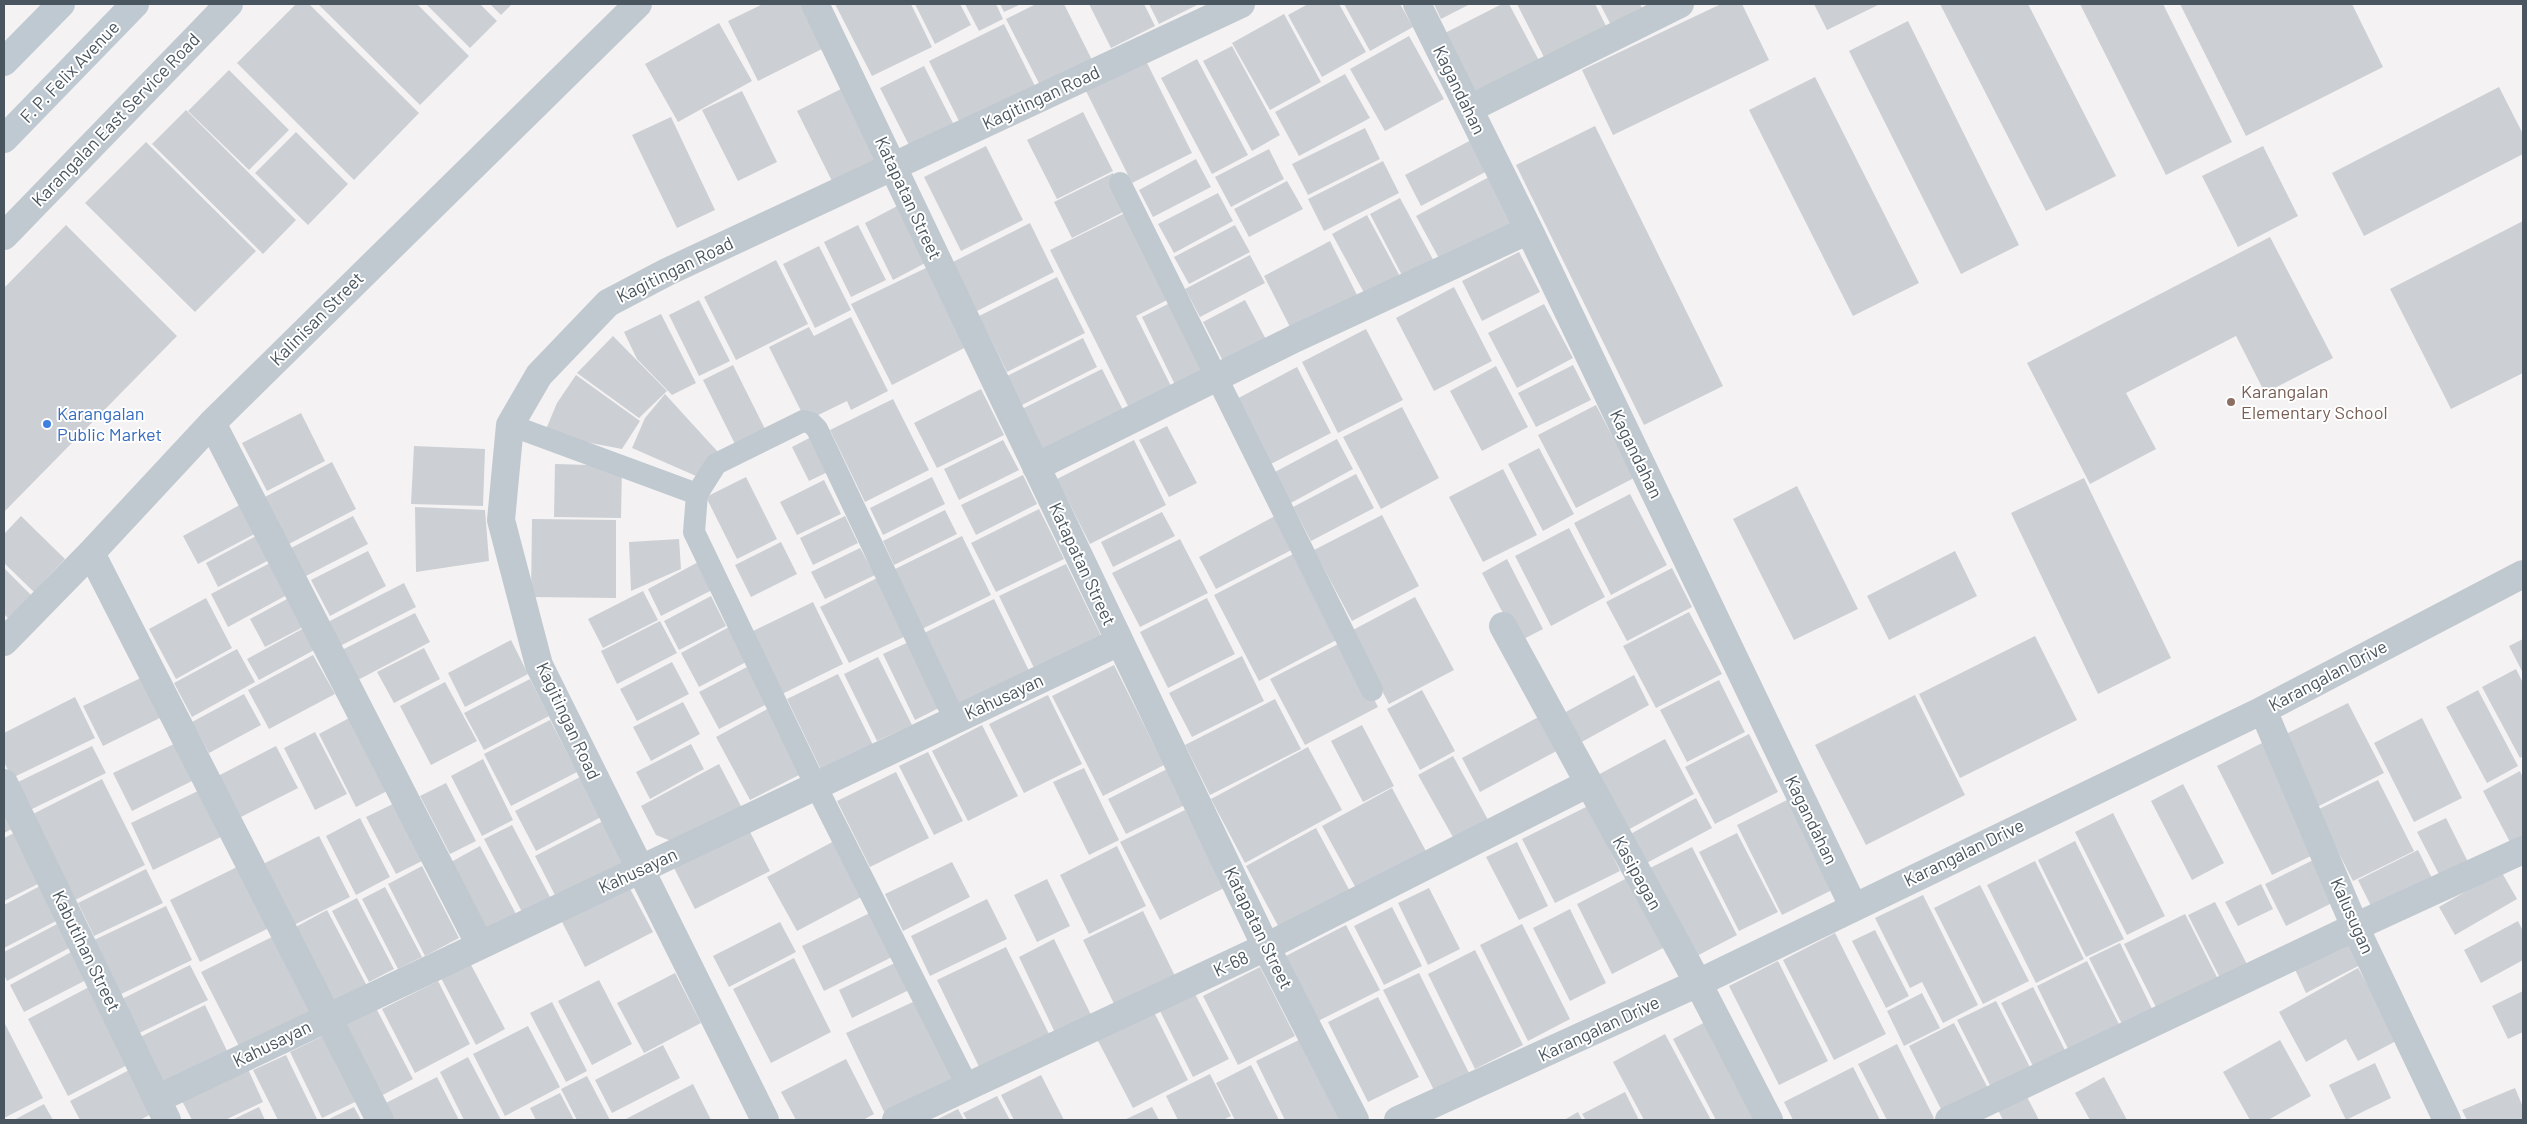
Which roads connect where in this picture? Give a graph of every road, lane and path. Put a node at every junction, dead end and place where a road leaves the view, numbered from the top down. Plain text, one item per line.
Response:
1 (61, 4) edge
2 (135, 4) edge
3 (229, 4) edge
4 (638, 4) edge
5 (815, 4) edge
6 (1241, 4) edge
7 (1416, 4) edge
8 (1680, 4) edge
9 (4, 62) edge
10 (1469, 109) junction
11 (4, 139) edge
12 (894, 167) junction
13 (1120, 182) dead end
14 (1529, 230) junction
15 (4, 236) edge
16 (1215, 378) junction
17 (212, 423) junction
18 (510, 425) junction
19 (1036, 466) junction
20 (697, 494) junction
21 (91, 553) junction
22 (2523, 574) edge
23 (1503, 626) dead end
24 (4, 642) edge
25 (1119, 642) junction
26 (1372, 690) dead end
27 (2262, 710) junction
28 (955, 720) junction
29 (4, 782) edge
30 (1587, 784) junction
31 (816, 786) junction
32 (2523, 850) edge
33 (639, 870) junction
34 (1853, 906) junction
35 (2355, 927) junction
36 (480, 945) junction
37 (1266, 948) junction
38 (1698, 983) junction
39 (327, 1018) junction
40 (968, 1087) junction
41 (162, 1110) edge
42 (380, 1120) edge
43 (766, 1120) edge
44 (896, 1120) edge
45 (1355, 1120) edge
46 (1398, 1120) edge
47 (1769, 1120) edge
48 (1950, 1120) edge
49 (2447, 1120) edge

1 - 9 main road
2 - 11 main road, F. P. Felix Avenue
3 - 15 street, Karangalan East Service Road
4 - 17 street, Kalinisan Street
5 - 12 street, Katapatan Street
6 - 12 street, Kagitingan Road
7 - 10 street, Kagandahan
8 - 10 street
10 - 14 street, Kagandahan
12 - 18 street, Kagitingan Road
12 - 19 street, Katapatan Street
13 - 16 lane
14 - 16 street
14 - 34 street, Kagandahan
16 - 19 street
16 - 26 lane
17 - 21 street, Kalinisan Street
17 - 36 street
18 - 20 lane
18 - 33 street, Kagitingan Road
19 - 25 street, Katapatan Street
20 - 28 lane
20 - 31 lane
21 - 24 street, Kalinisan Street
21 - 39 street
22 - 27 street, Karangalan Drive
23 - 30 street, Kasipagan
25 - 28 street, Kahusayan
25 - 37 street, Katapatan Street
27 - 34 street, Karangalan Drive
27 - 35 street, Kalusugan
28 - 31 street, Kahusayan
29 - 41 street, Kabutihan Street
30 - 37 street, K-68
30 - 38 street, Kasipagan
31 - 33 street, Kahusayan
31 - 40 lane
32 - 35 street
33 - 36 street, Kahusayan
33 - 43 street, Kagitingan Road
34 - 38 street, Karangalan Drive
35 - 48 street
35 - 49 street, Kalusugan
36 - 39 street, Kahusayan
37 - 40 street, K-68
37 - 45 street, Katapatan Street
38 - 46 street, Karangalan Drive
38 - 47 street, Kasipagan
39 - 41 street, Kahusayan
39 - 42 street
40 - 44 street, K-68

